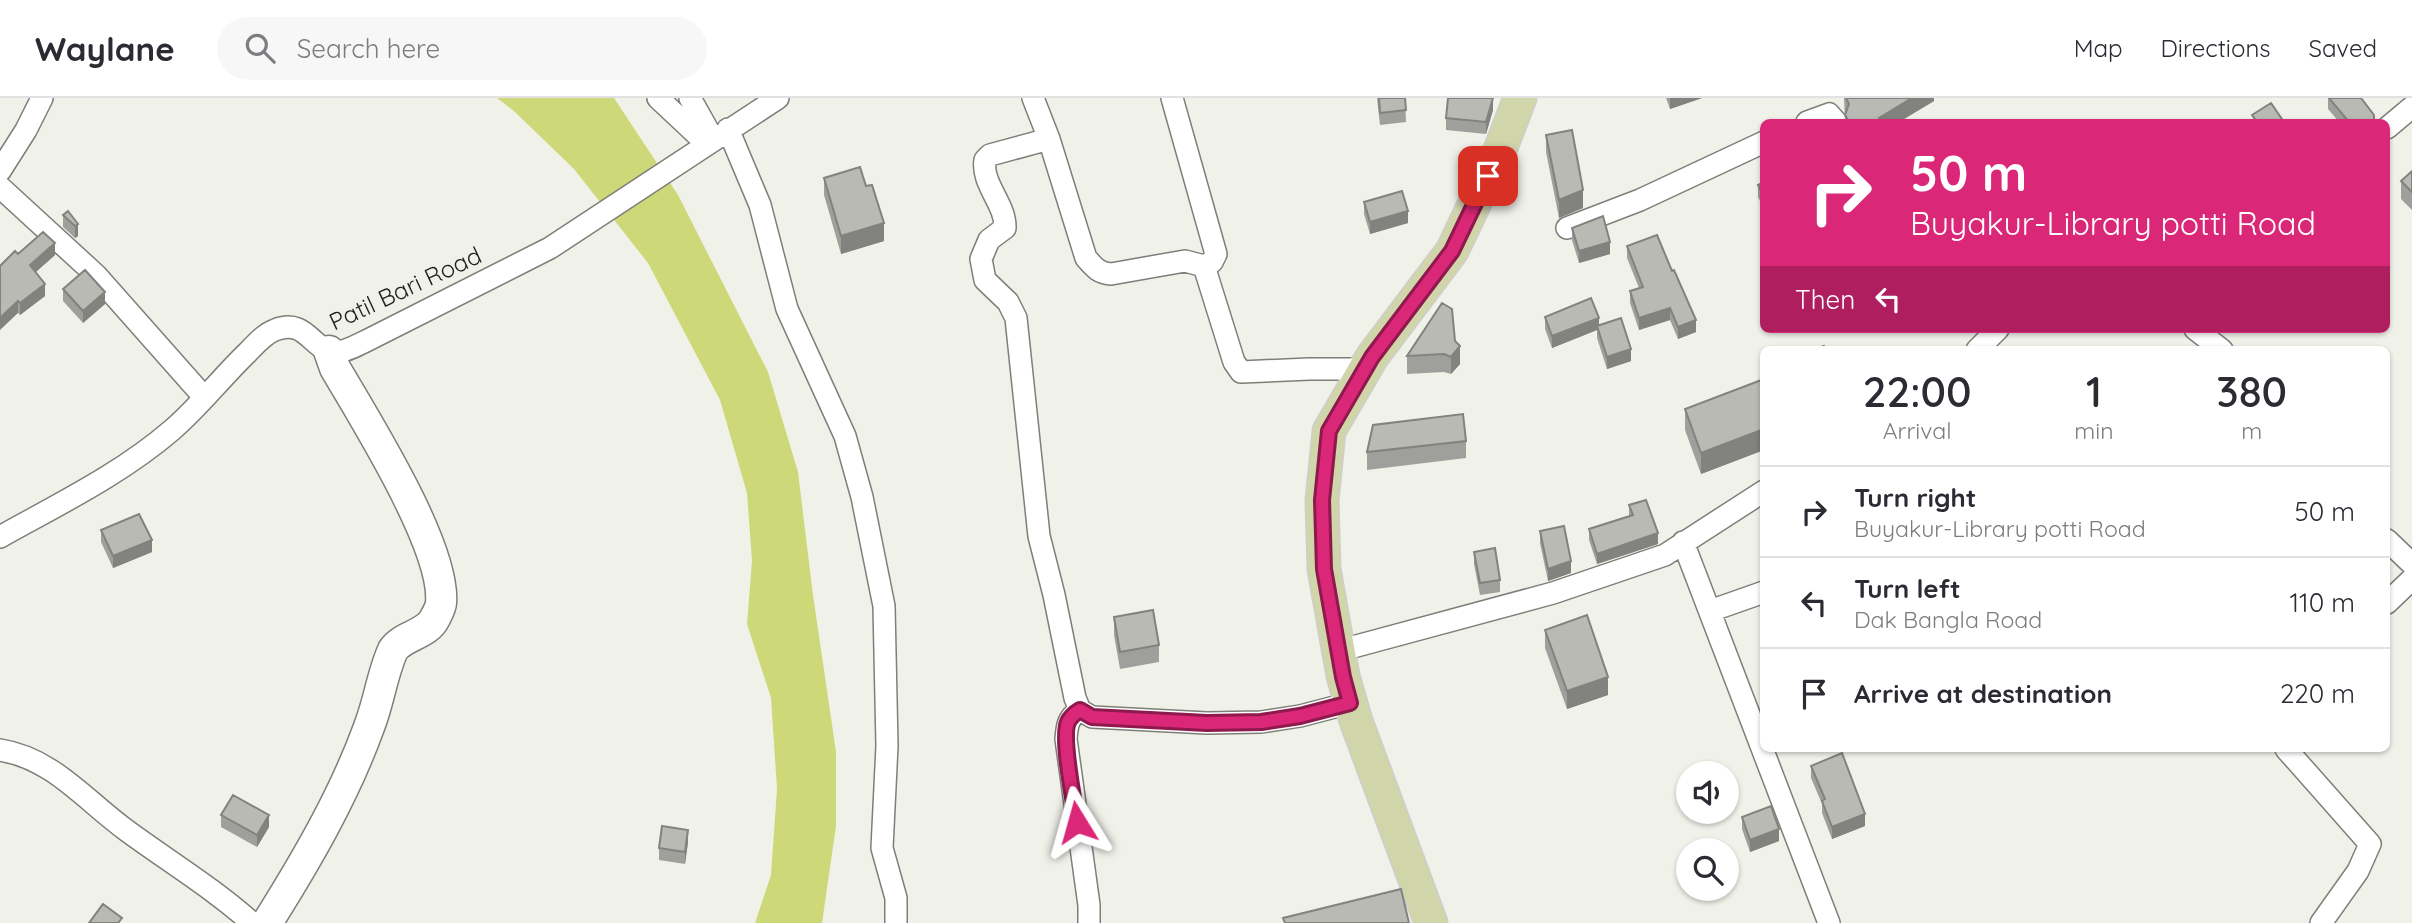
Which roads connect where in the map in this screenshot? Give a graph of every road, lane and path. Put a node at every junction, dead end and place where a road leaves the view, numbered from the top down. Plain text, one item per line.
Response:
1 (43, 98) edge
2 (657, 98) edge
3 (690, 98) edge
4 (778, 98) edge
5 (1033, 98) edge
6 (1172, 98) edge
7 (1520, 98) edge
8 (2412, 107) edge
9 (1815, 119) edge
10 (1833, 119) edge
11 (2390, 125) edge
12 (1049, 139) junction
13 (712, 140) junction
14 (1760, 144) edge
15 (0, 171) edge
16 (0, 187) edge
17 (1567, 228) dead end
18 (1204, 266) junction
19 (1994, 333) edge
20 (2200, 333) edge
21 (1981, 346) edge
22 (2217, 346) edge
23 (329, 351) junction
24 (1365, 369) junction
25 (205, 397) junction
26 (1760, 494) edge
27 (0, 537) edge
28 (1683, 542) junction
29 (2390, 543) edge
30 (2412, 564) edge
31 (2412, 579) edge
32 (1760, 593) edge
33 (2390, 600) edge
34 (1710, 611) junction
35 (1338, 651) junction
36 (1350, 703) junction
37 (1080, 710) junction
38 (1760, 742) edge
39 (0, 750) edge
40 (1764, 752) edge
41 (2289, 752) edge
42 (252, 923) edge
43 (267, 923) edge
44 (897, 923) edge
45 (1089, 923) edge
46 (1431, 923) edge
47 (1829, 923) edge
48 (2321, 923) edge

1 - 15 street
2 - 13 street
3 - 13 street
4 - 13 street, Patil Bari Road
5 - 12 street
6 - 18 street
7 - 24 main road
8 - 11 street
9 - 10 street
12 - 18 street
12 - 37 street
13 - 23 street, Patil Bari Road
13 - 44 street
14 - 17 street
16 - 25 street
18 - 24 street
19 - 21 street
20 - 22 street
23 - 25 street, Patil Bari Road
23 - 43 street
24 - 35 main road
25 - 27 street, Patil Bari Road
26 - 28 street
28 - 34 street
28 - 35 street
29 - 30 street
31 - 33 street
32 - 34 street
34 - 38 street
35 - 36 main road
36 - 37 street
36 - 46 main road
37 - 45 street
39 - 42 street
40 - 47 street
41 - 48 street

